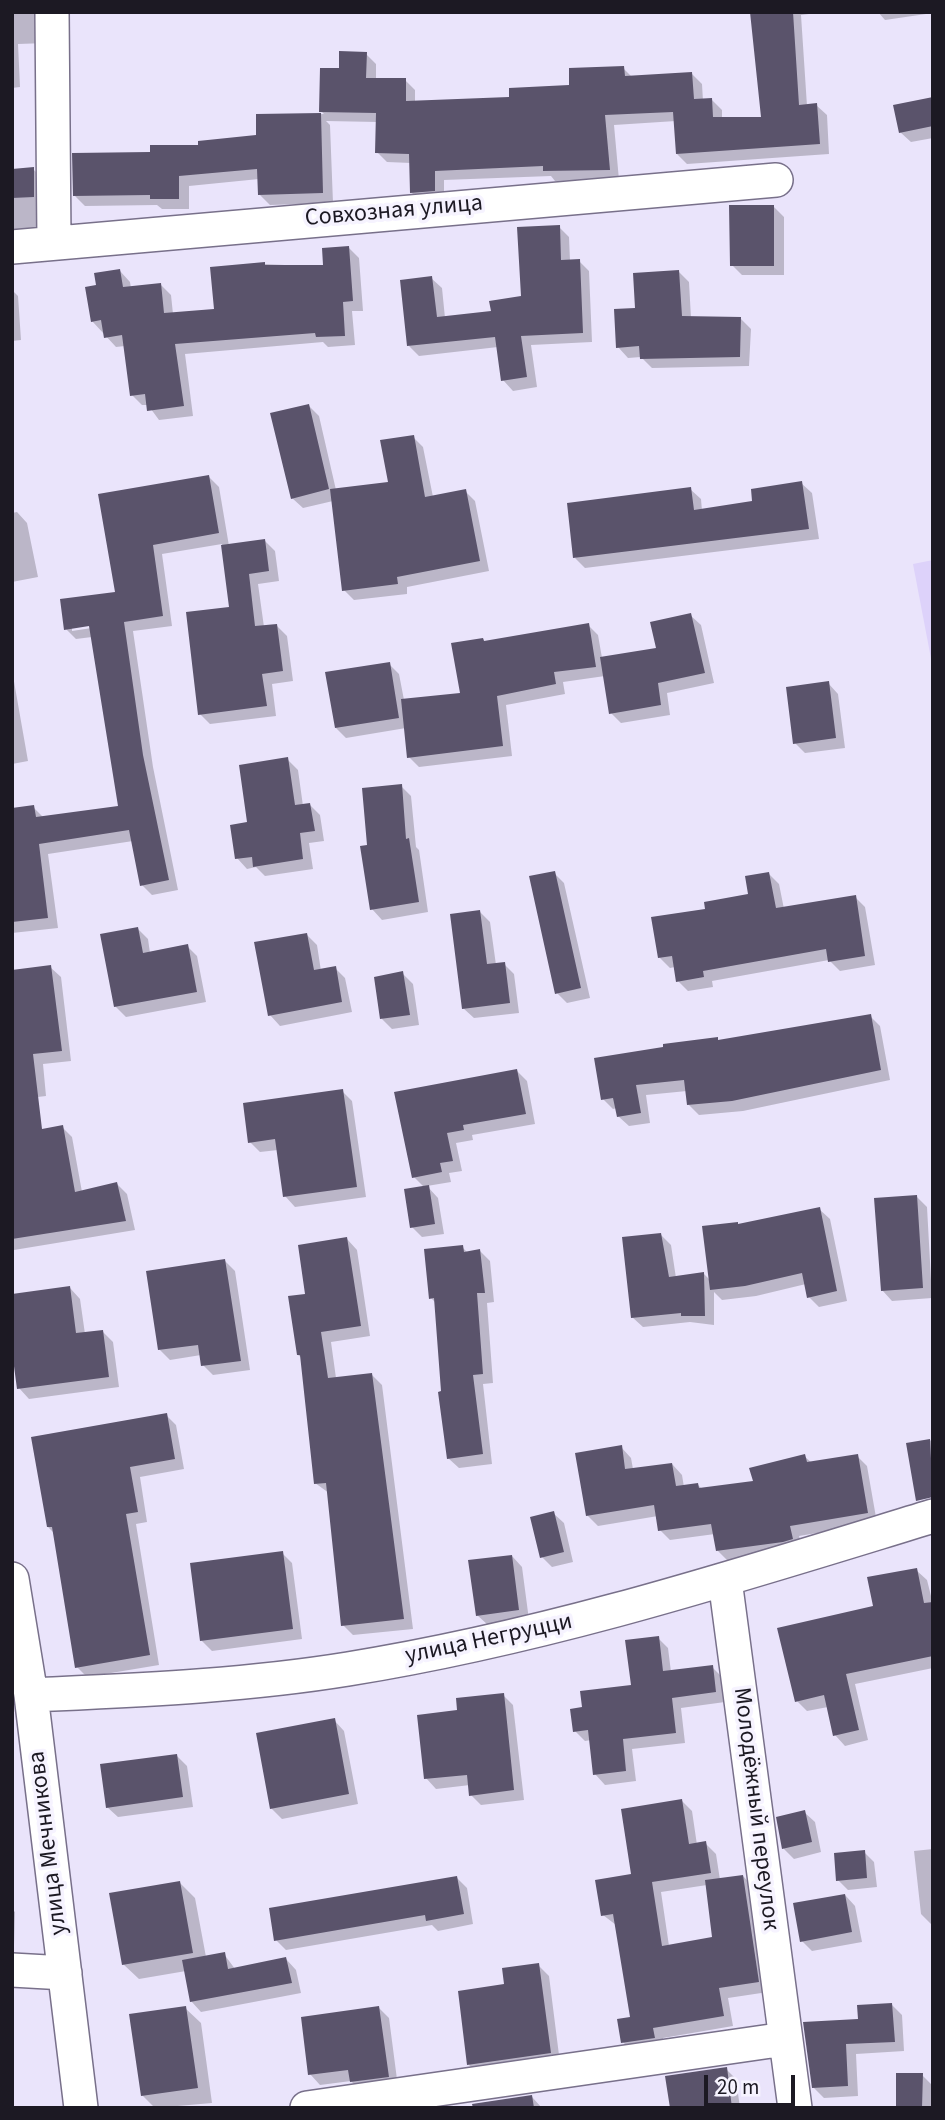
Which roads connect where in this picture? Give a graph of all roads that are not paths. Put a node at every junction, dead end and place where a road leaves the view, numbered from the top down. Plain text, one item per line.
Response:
1 (52, 12) edge
2 (776, 180) dead end
3 (54, 241) junction
4 (12, 247) edge
5 (933, 1516) edge
6 (12, 1579) edge
7 (725, 1580) junction
8 (31, 1695) junction
9 (12, 1970) edge
10 (65, 1973) junction
11 (785, 2039) junction
12 (81, 2108) edge
13 (307, 2108) edge
14 (796, 2108) edge

1 - 3 street
2 - 3 street, Совхозная улица
3 - 4 street, Совхозная улица
5 - 7 street, улица Негруцци
6 - 8 street, улица Мечникова
7 - 8 street, улица Негруцци
7 - 11 street, Молодёжный переулок
8 - 10 street, улица Мечникова
9 - 10 street
10 - 12 street, улица Мечникова
11 - 13 street
11 - 14 street, Молодёжный переулок

